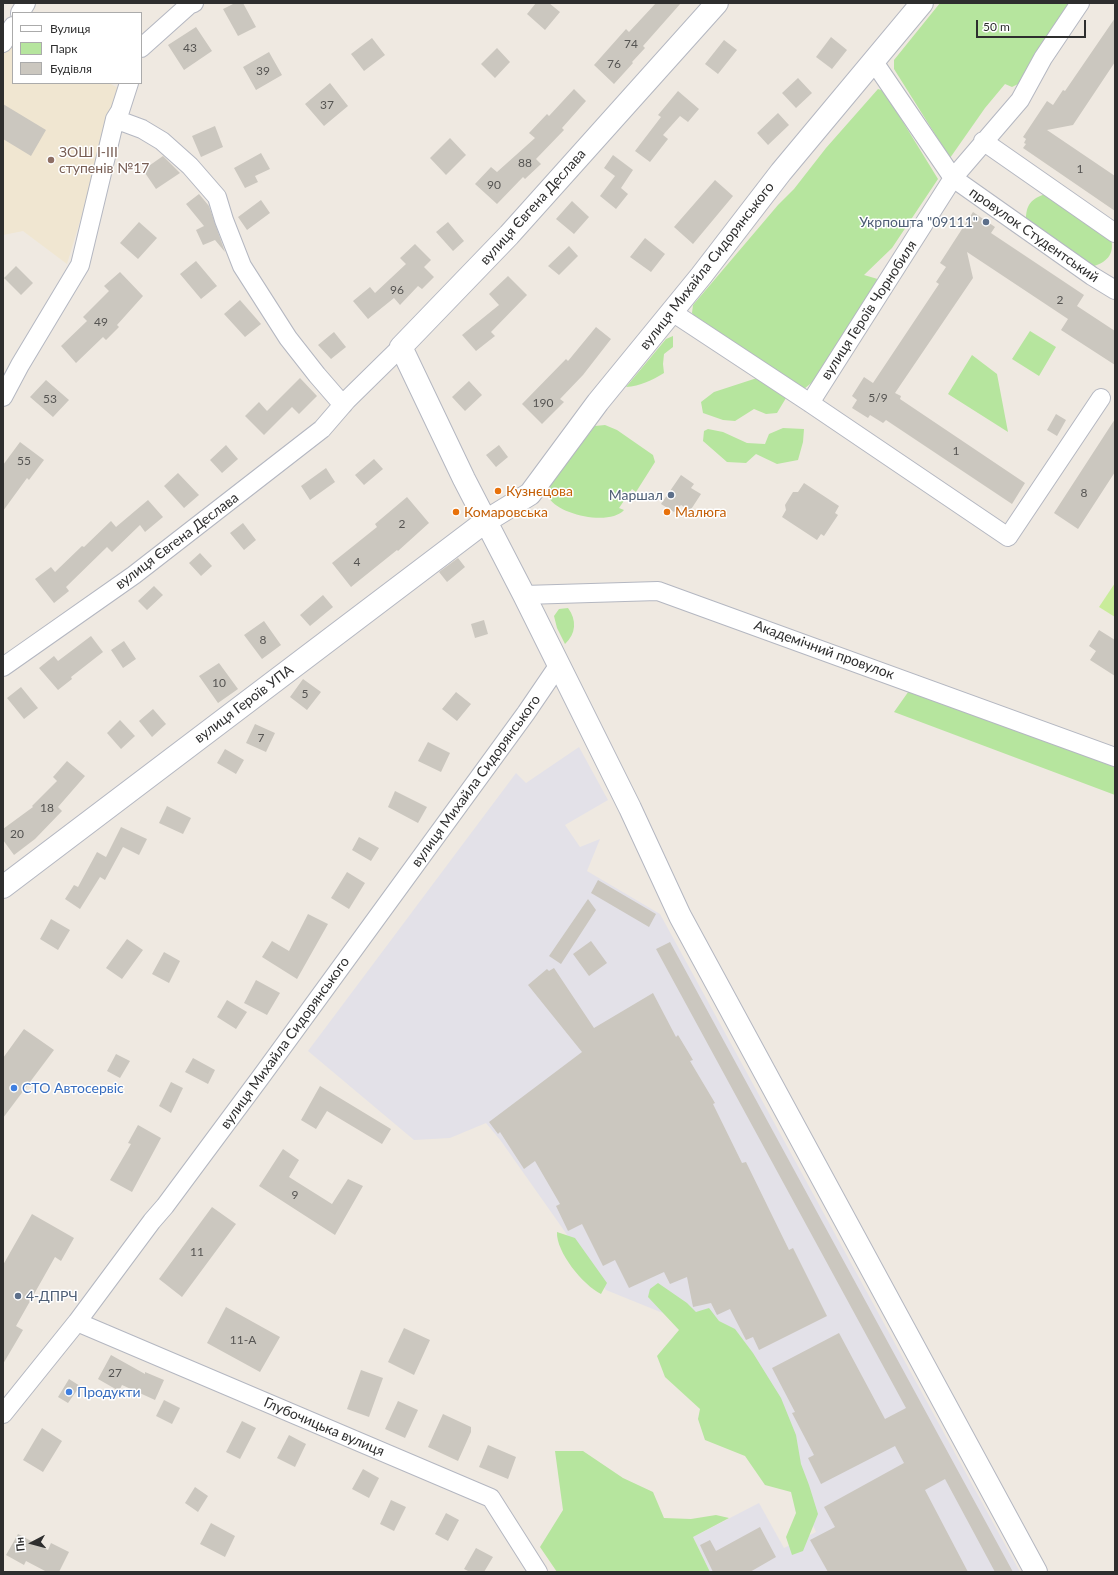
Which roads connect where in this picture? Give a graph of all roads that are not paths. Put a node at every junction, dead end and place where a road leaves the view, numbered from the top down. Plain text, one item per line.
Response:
1 (26, 3) edge
2 (194, 3) edge
3 (717, 3) edge
4 (922, 3) edge
5 (1080, 3) edge
6 (21, 12) edge
7 (12, 28) edge
8 (3, 43) edge
9 (142, 47) edge
10 (874, 62) junction
11 (128, 84) edge
12 (115, 119) junction
13 (983, 141) junction
14 (953, 178) junction
15 (1115, 232) edge
16 (1115, 290) edge
17 (672, 312) junction
18 (401, 347) junction
19 (3, 397) edge
20 (1101, 398) dead end
21 (810, 403) junction
22 (343, 405) junction
23 (486, 521) junction
24 (524, 595) junction
25 (558, 666) junction
26 (3, 667) edge
27 (1115, 756) edge
28 (3, 887) edge
29 (77, 1322) junction
30 (3, 1414) edge
31 (538, 1572) edge
32 (1036, 1572) edge

1 - 6 street
2 - 9 street
3 - 18 street, вулиця Євгена Деслава
4 - 10 street, вулиця Михайла Сидорянського
5 - 13 street, вулиця Героїв Чорнобиля
7 - 8 street
10 - 14 street
10 - 17 street, вулиця Михайла Сидорянського
11 - 12 street
12 - 19 street
12 - 22 street
13 - 14 street, вулиця Героїв Чорнобиля
13 - 15 street
14 - 16 street, провулок Студентський
14 - 21 street, вулиця Героїв Чорнобиля
17 - 21 street
17 - 23 street, вулиця Михайла Сидорянського
18 - 22 street, вулиця Євгена Деслава
18 - 23 street
20 - 21 street
22 - 26 street, вулиця Євгена Деслава
23 - 24 street
23 - 28 street, вулиця Героїв УПА
24 - 25 street
24 - 27 street, Академічний провулок
25 - 29 street, вулиця Михайла Сидорянського
25 - 32 street
29 - 30 street, вулиця Михайла Сидорянського
29 - 31 street, Глубочицька вулиця

